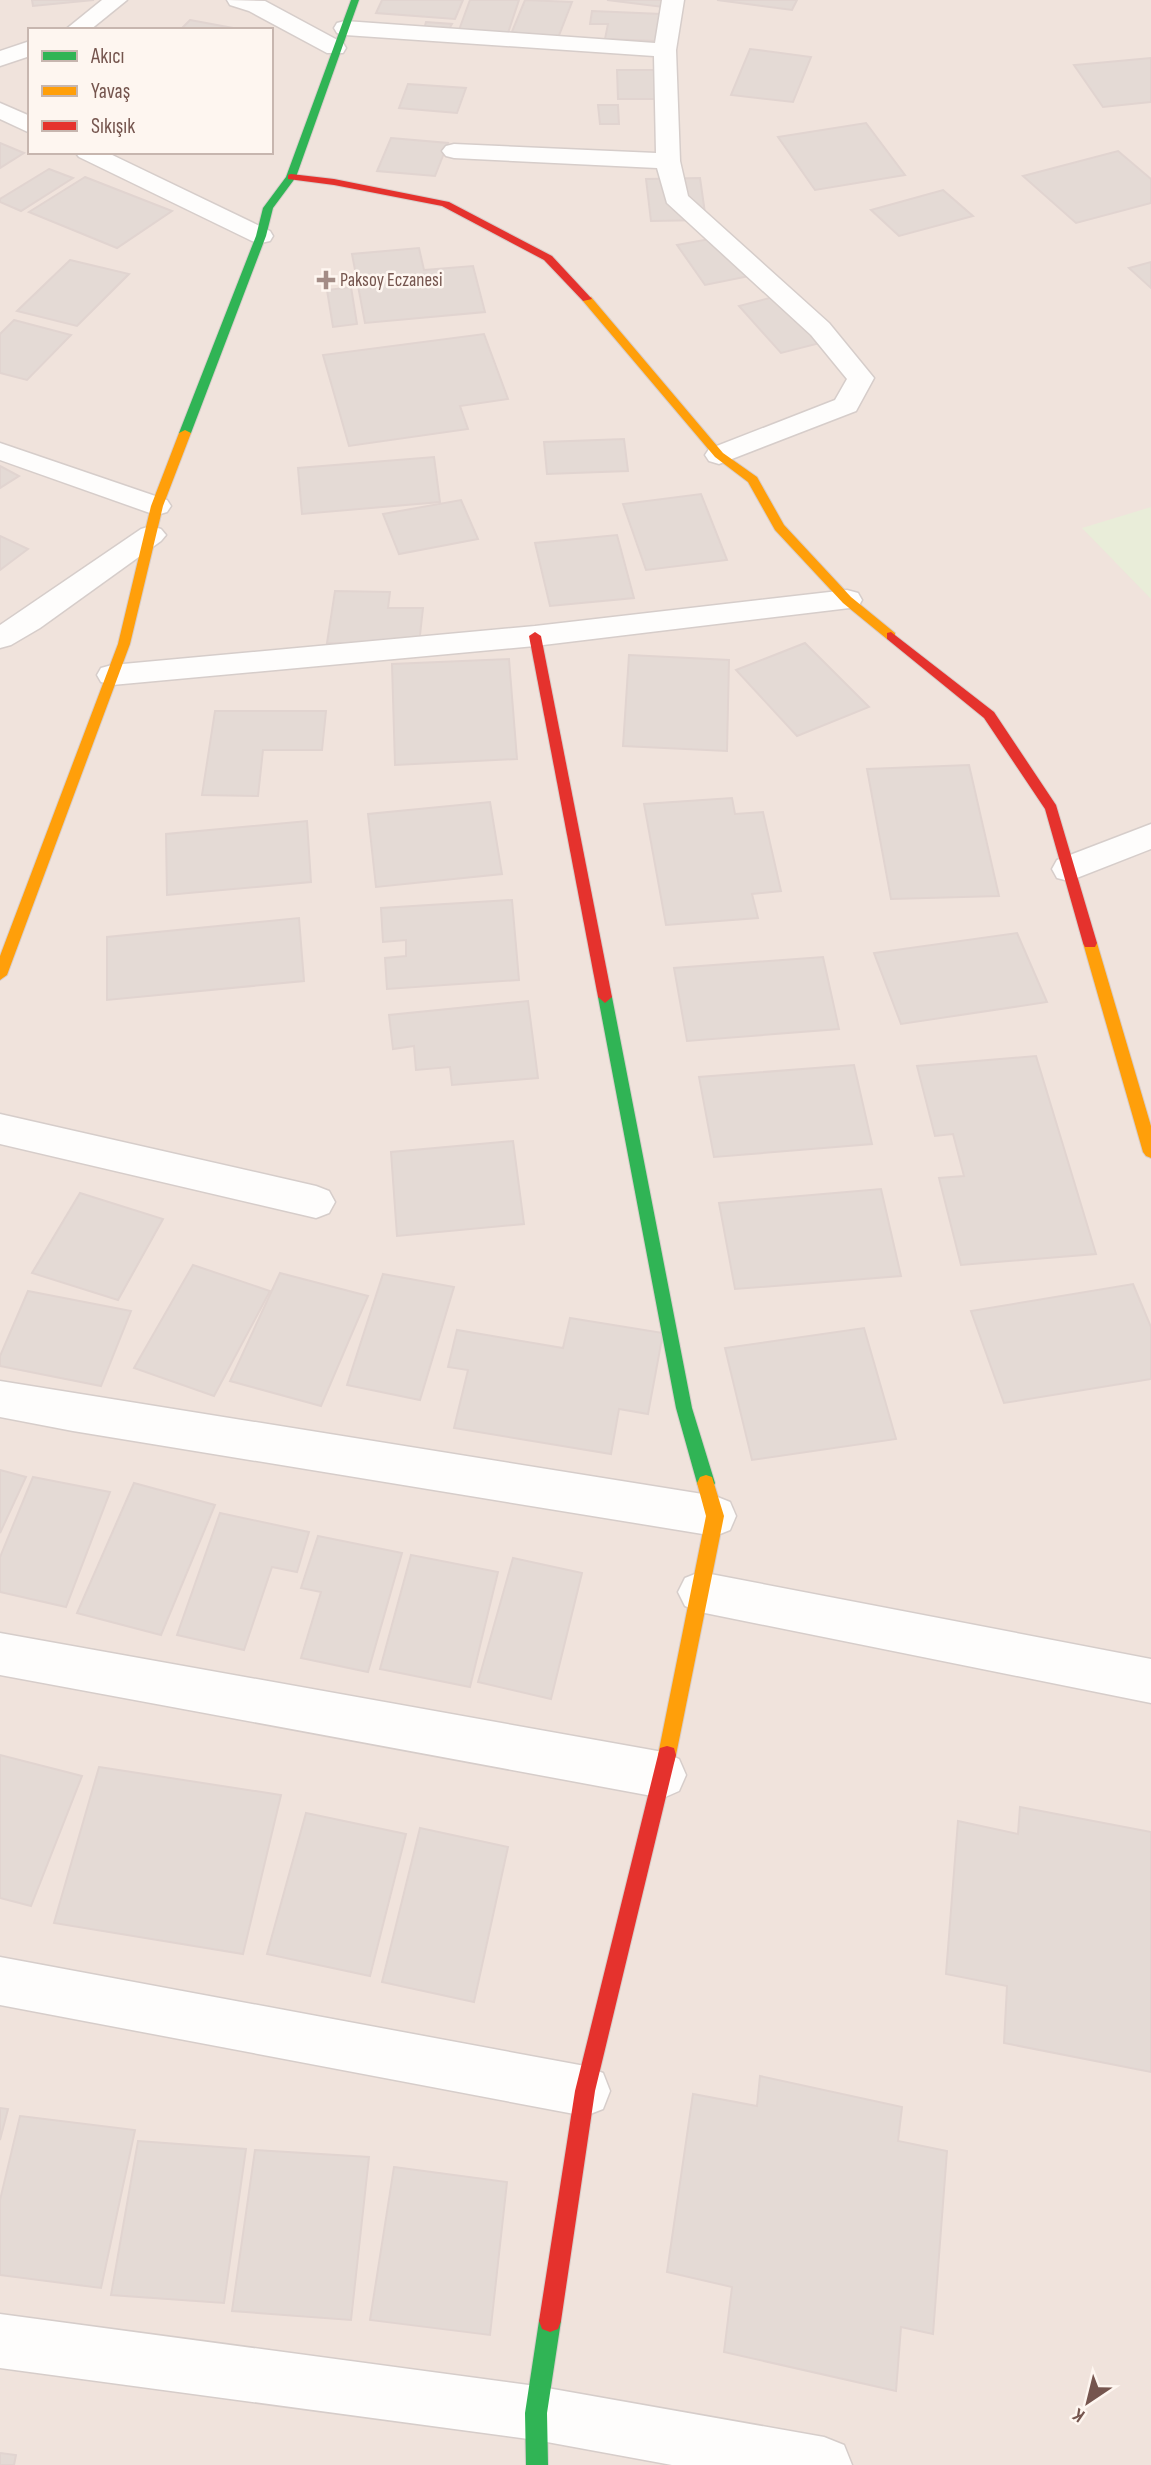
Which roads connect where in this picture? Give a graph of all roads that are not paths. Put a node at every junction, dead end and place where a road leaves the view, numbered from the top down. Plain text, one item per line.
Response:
1 (116, 0) edge
2 (238, 0) edge
3 (355, 0) edge
4 (673, 0) edge
5 (79, 28) edge
6 (340, 38) junction
7 (28, 49) edge
8 (665, 50) junction
9 (0, 59) edge
10 (0, 110) edge
11 (28, 125) edge
12 (454, 151) dead end
13 (91, 154) edge
14 (668, 161) junction
15 (291, 177) junction
16 (261, 236) junction
17 (0, 451) edge
18 (719, 455) junction
19 (157, 506) junction
20 (151, 535) junction
21 (847, 600) junction
22 (535, 636) junction
23 (0, 638) edge
24 (112, 675) junction
25 (1151, 836) edge
26 (1069, 869) junction
27 (0, 975) edge
28 (0, 1129) edge
29 (1151, 1152) edge
30 (316, 1202) dead end
31 (0, 1399) edge
32 (715, 1516) junction
33 (700, 1592) junction
34 (0, 1654) edge
35 (1151, 1681) edge
36 (663, 1775) junction
37 (0, 1981) edge
38 (585, 2091) junction
39 (0, 2341) edge
40 (536, 2439) edge
41 (824, 2465) edge

1 - 5 street
2 - 6 street
3 - 6 street
4 - 8 street
6 - 8 street
6 - 15 street
7 - 9 street
8 - 14 street
10 - 11 street
12 - 14 street
13 - 16 street
14 - 18 street
15 - 16 street
15 - 18 street
16 - 19 street
17 - 19 street
18 - 21 street
19 - 20 street
20 - 23 street
20 - 24 street
21 - 22 street
21 - 26 street
22 - 24 street
22 - 32 street
24 - 27 street
25 - 26 street
26 - 29 street
28 - 30 street
31 - 32 street
32 - 33 street
33 - 35 street
33 - 36 street
34 - 36 street
36 - 38 street
37 - 38 street
38 - 40 street
39 - 40 street
40 - 41 street

